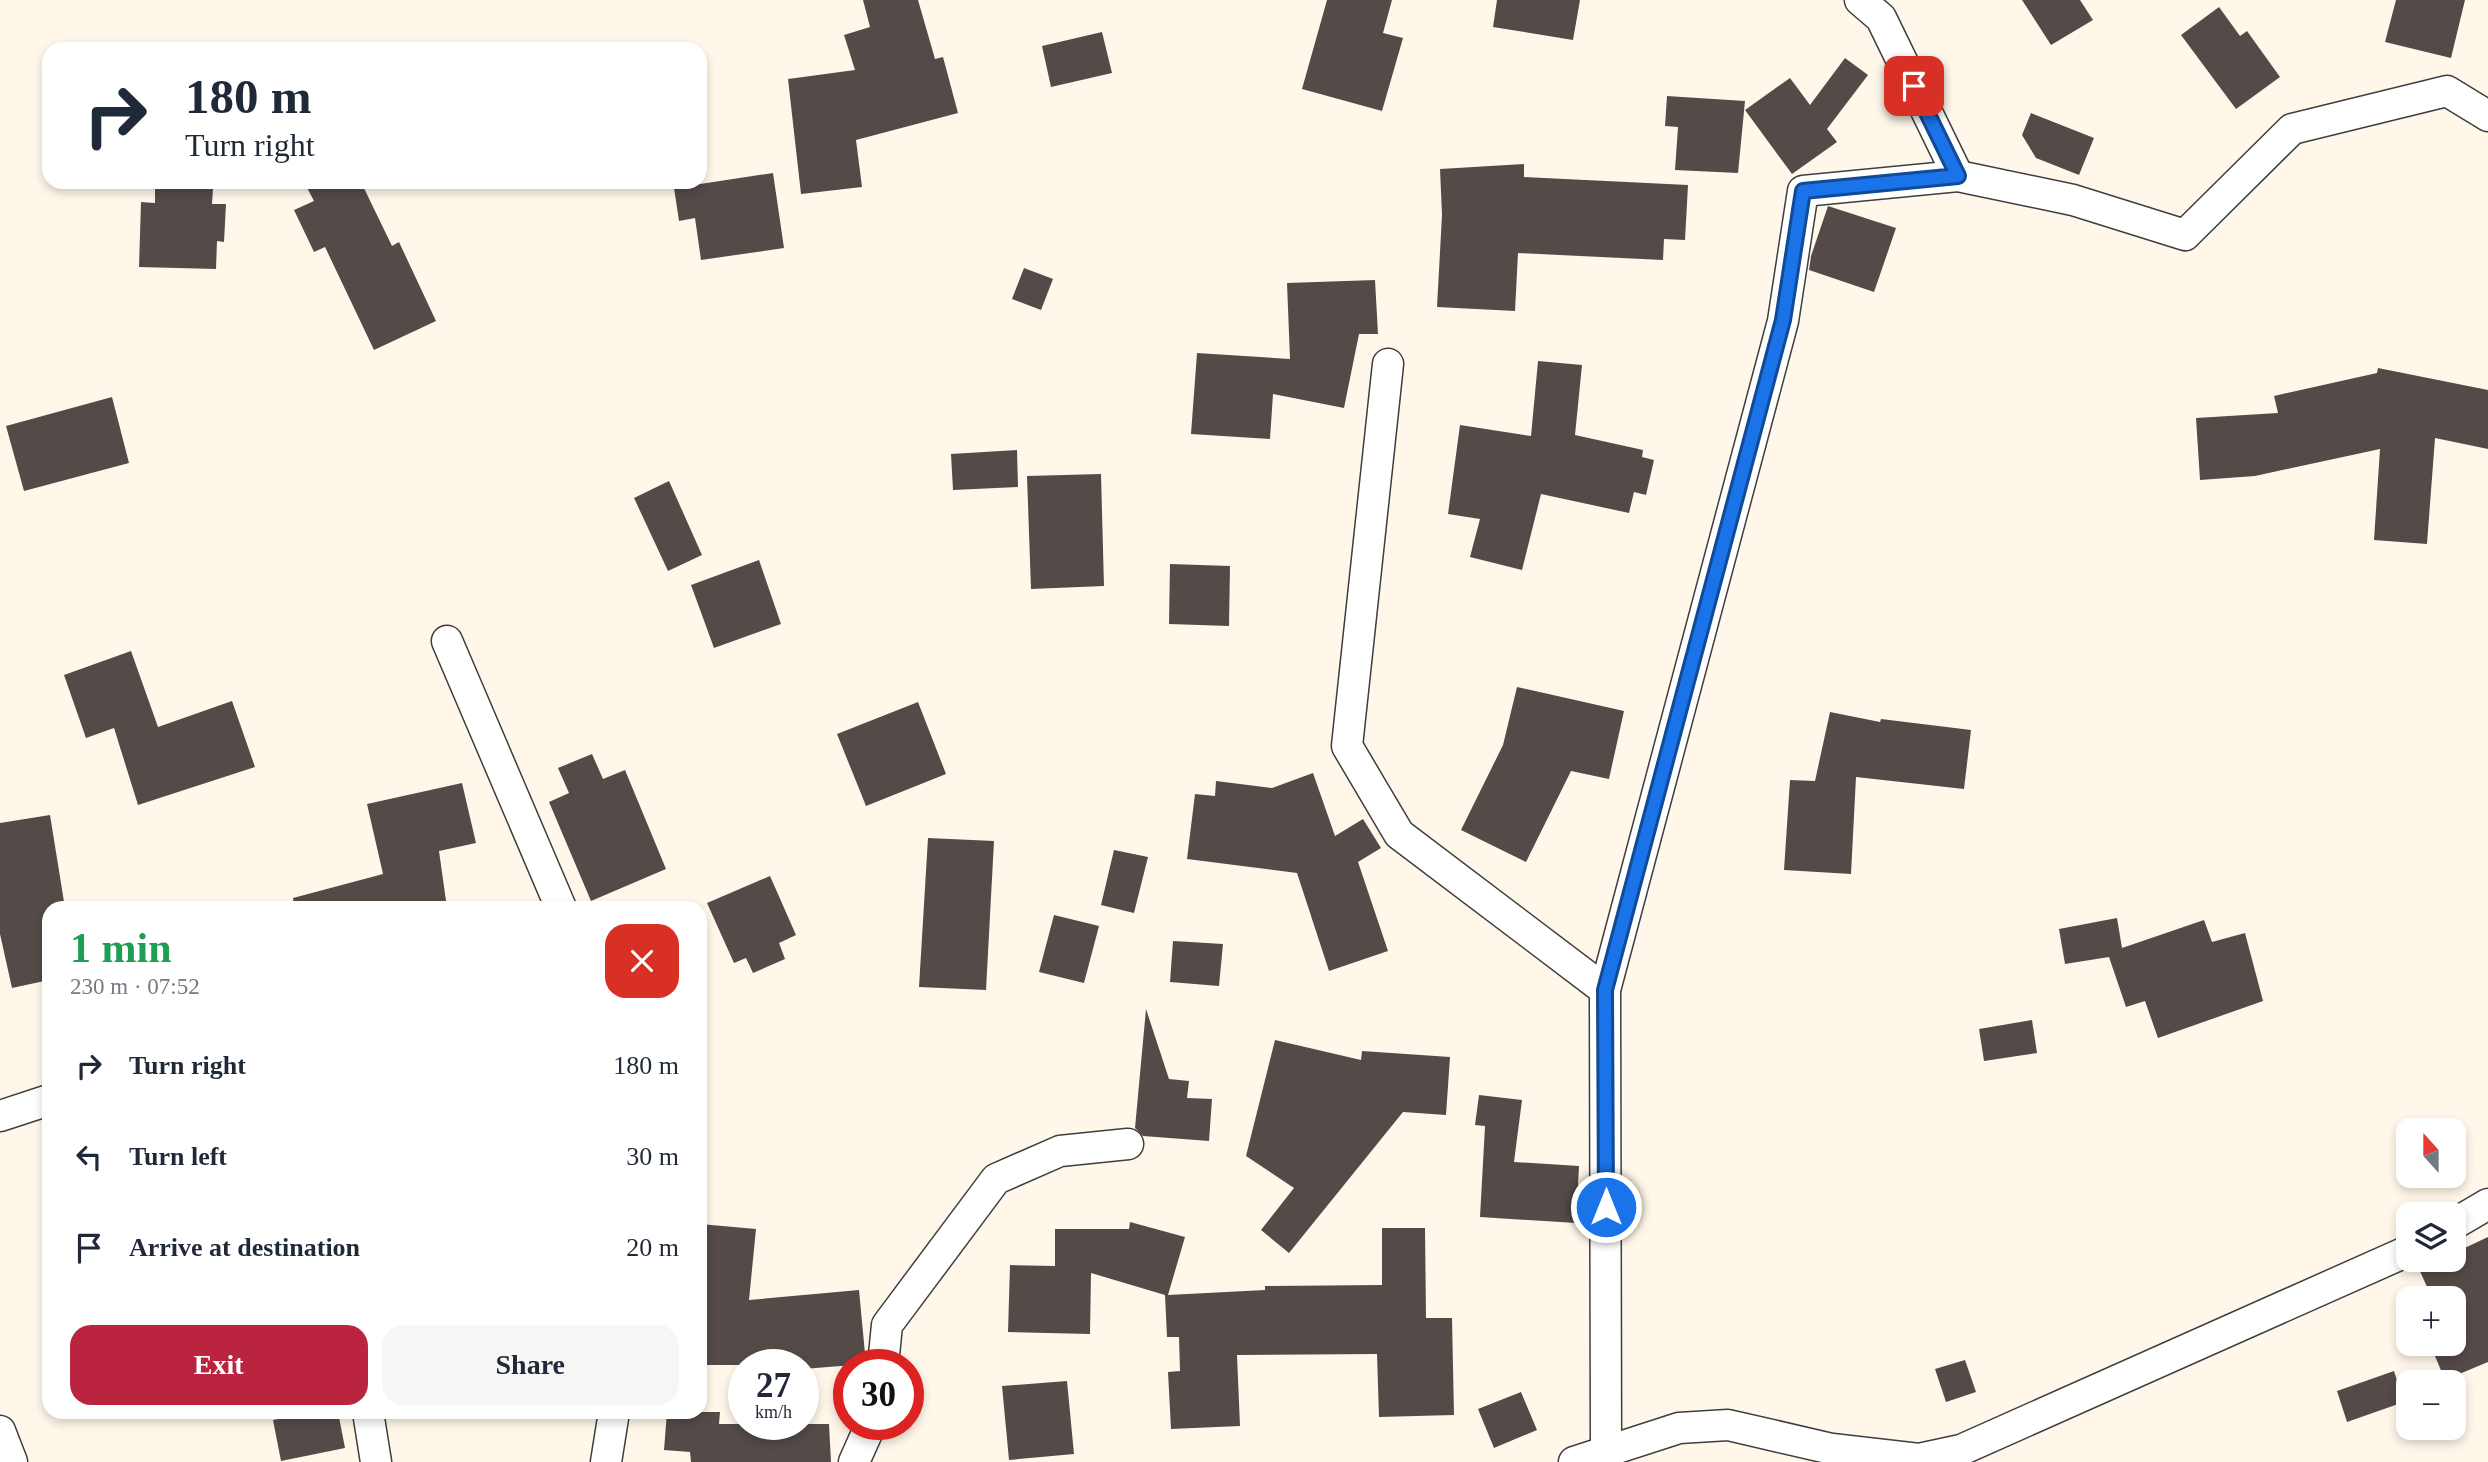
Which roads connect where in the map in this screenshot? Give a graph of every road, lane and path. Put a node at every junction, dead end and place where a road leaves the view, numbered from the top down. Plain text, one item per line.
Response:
1 (1860, 0) edge
2 (2488, 116) edge
3 (1958, 176) junction
4 (1388, 364) dead end
5 (447, 641) dead end
6 (558, 901) edge
7 (1605, 990) junction
8 (42, 1102) edge
9 (0, 1116) edge
10 (1128, 1144) dead end
11 (2488, 1204) edge
12 (2466, 1217) edge
13 (2396, 1256) edge
14 (885, 1349) edge
15 (369, 1419) edge
16 (613, 1419) edge
17 (0, 1431) edge
18 (864, 1440) edge
19 (1606, 1451) junction
20 (12, 1462) edge
21 (376, 1462) edge
22 (606, 1462) edge
23 (854, 1462) edge
24 (1574, 1462) edge

1 - 3 street
2 - 3 street
3 - 7 street
4 - 7 street
5 - 6 street
7 - 19 street
8 - 9 street
10 - 14 street
11 - 12 street
13 - 19 street
15 - 21 street
16 - 22 street
17 - 20 street
18 - 23 street
19 - 24 street

